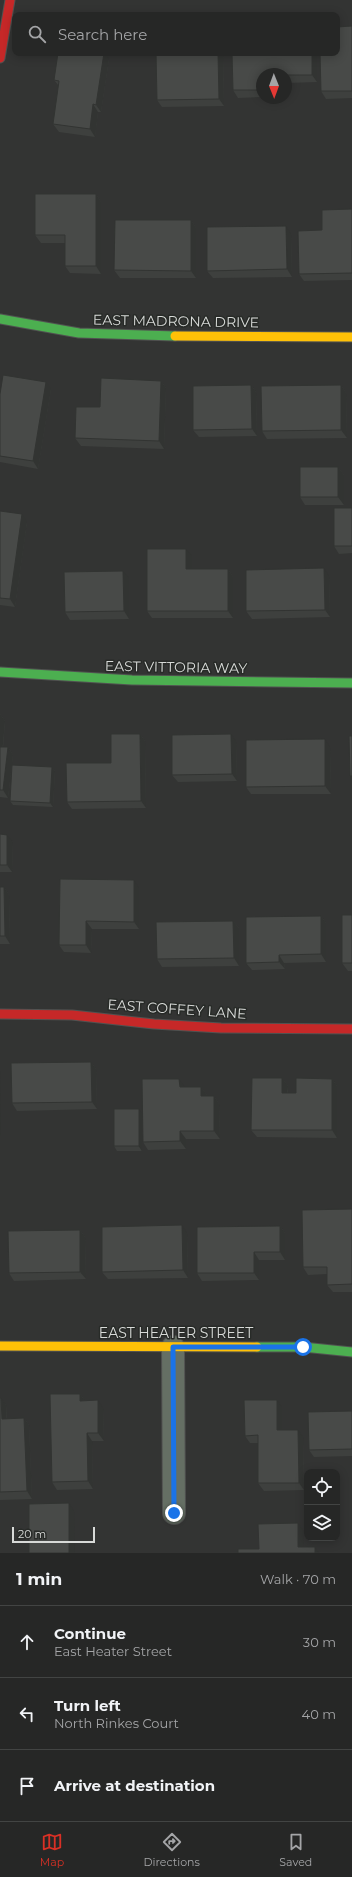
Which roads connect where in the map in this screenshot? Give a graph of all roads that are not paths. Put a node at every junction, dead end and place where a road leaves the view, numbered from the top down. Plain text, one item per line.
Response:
1 (10, 0) edge
2 (0, 58) edge
3 (0, 319) edge
4 (352, 337) edge
5 (0, 672) edge
6 (352, 683) edge
7 (0, 1014) edge
8 (352, 1029) edge
9 (0, 1346) edge
10 (173, 1347) junction
11 (352, 1352) edge
12 (174, 1513) dead end

1 - 2 street
3 - 4 street, EAST MADRONA DRIVE
5 - 6 street, EAST VITTORIA WAY
7 - 8 street, EAST COFFEY LANE
9 - 10 street, EAST HEATER STREET
10 - 11 street, EAST HEATER STREET
10 - 12 street

